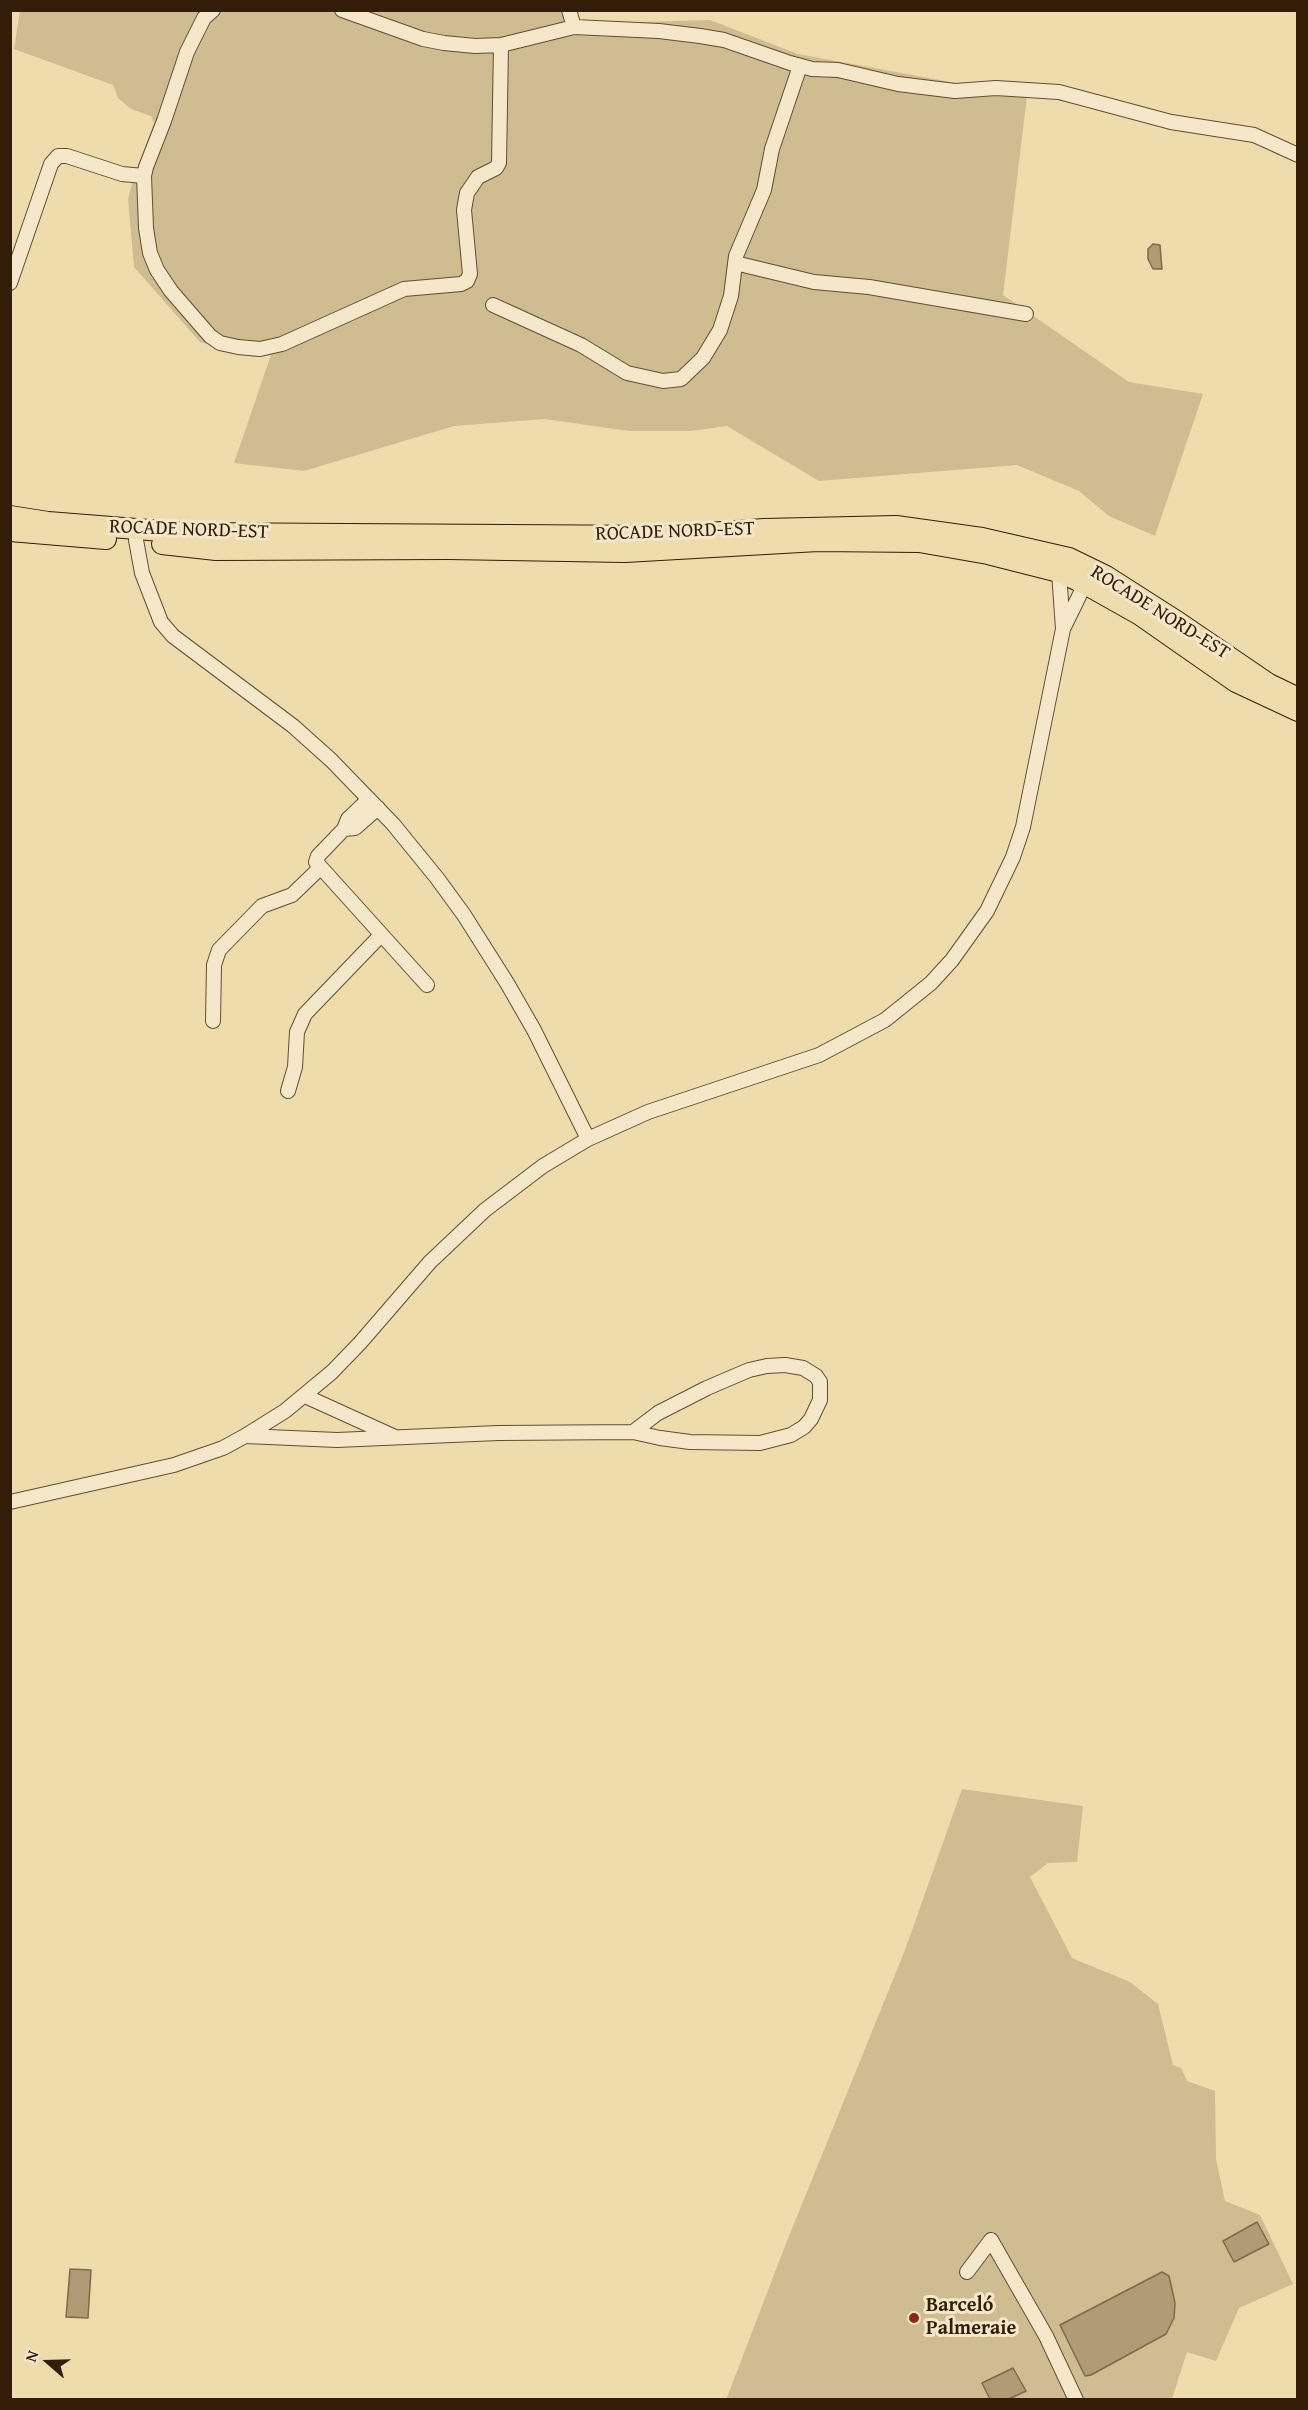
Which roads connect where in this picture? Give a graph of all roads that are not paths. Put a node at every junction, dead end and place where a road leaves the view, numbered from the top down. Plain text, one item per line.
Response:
1 (213, 10) edge
2 (342, 10) edge
3 (569, 10) edge
4 (574, 27) junction
5 (501, 45) junction
6 (800, 66) junction
7 (1298, 155) edge
8 (144, 176) junction
9 (735, 263) junction
10 (10, 284) edge
11 (493, 305) dead end
12 (1026, 314) dead end
13 (10, 516) edge
14 (10, 531) edge
15 (136, 540) junction
16 (1059, 572) junction
17 (1085, 584) junction
18 (1063, 629) junction
19 (1298, 698) edge
20 (1298, 711) edge
21 (374, 803) junction
22 (320, 868) junction
23 (381, 935) junction
24 (427, 985) dead end
25 (213, 1021) dead end
26 (288, 1091) dead end
27 (588, 1139) junction
28 (305, 1396) junction
29 (633, 1432) junction
30 (245, 1436) junction
31 (396, 1437) junction
32 (10, 1502) edge
33 (967, 2272) dead end
34 (1076, 2400) edge

1 - 8 street
2 - 5 street
3 - 4 street
4 - 5 street
4 - 6 street
5 - 8 street
6 - 7 street
6 - 9 street
8 - 10 street
9 - 11 street
9 - 12 street
13 - 19 highway, ROCADE NORD-EST
14 - 15 highway, ROCADE NORD-EST
15 - 16 highway, ROCADE NORD-EST
15 - 21 street
16 - 17 highway, ROCADE NORD-EST
16 - 18 street
17 - 18 street
17 - 20 highway, ROCADE NORD-EST
18 - 27 street
21 - 22 street
21 - 27 street
22 - 23 street
22 - 25 street
23 - 24 street
23 - 26 street
27 - 28 street
28 - 30 street
28 - 31 street
29 - 29 street
29 - 31 street
30 - 31 street
30 - 32 street
33 - 34 street

